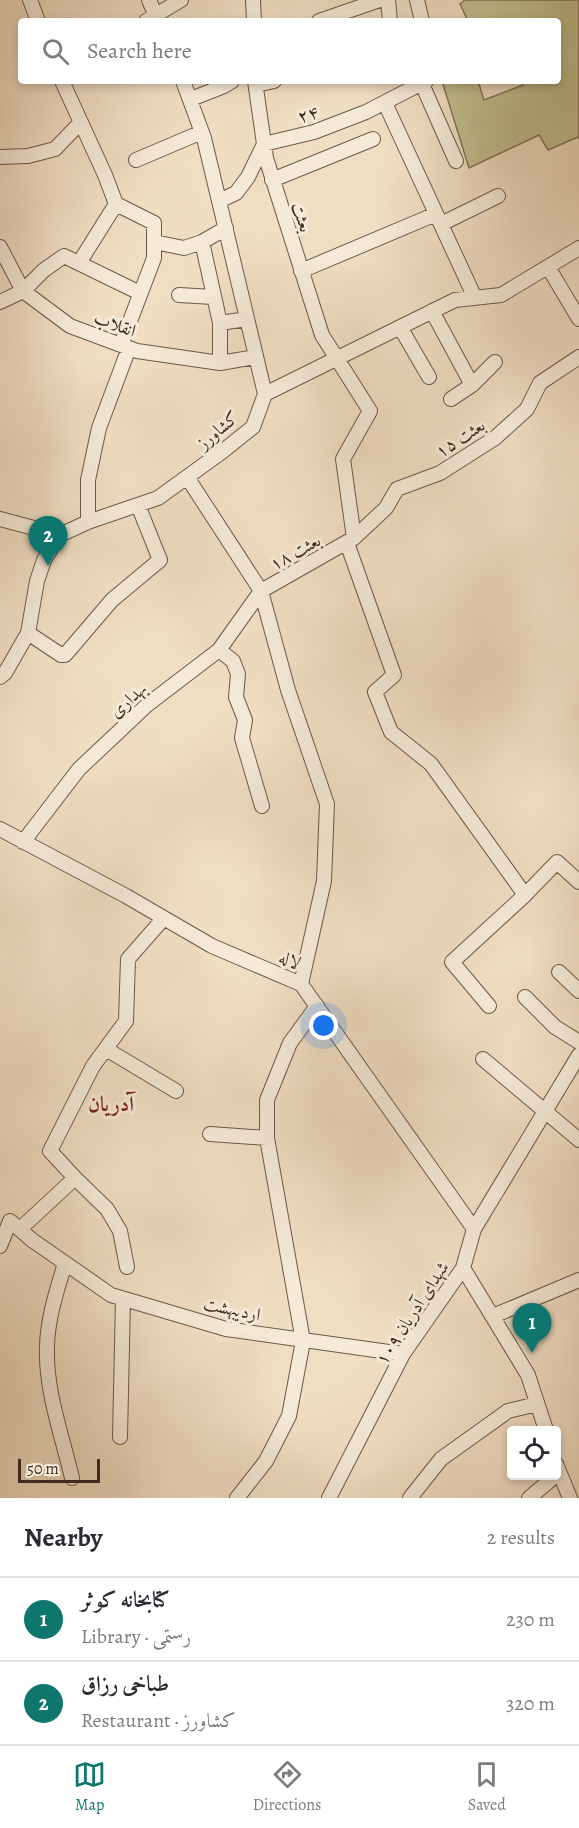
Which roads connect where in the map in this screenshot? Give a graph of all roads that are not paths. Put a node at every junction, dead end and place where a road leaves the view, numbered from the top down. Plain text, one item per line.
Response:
1 (30, 0) edge
2 (149, 0) edge
3 (181, 0) edge
4 (253, 0) edge
5 (380, 0) edge
6 (388, 0) edge
7 (417, 0) edge
8 (37, 18) edge
9 (153, 18) edge
10 (154, 18) edge
11 (254, 18) edge
12 (328, 18) edge
13 (390, 18) edge
14 (421, 18) edge
15 (63, 84) edge
16 (184, 84) edge
17 (227, 84) edge
18 (256, 84) edge
19 (416, 84) edge
20 (418, 84) edge
21 (191, 99) junction
22 (385, 103) junction
23 (81, 122) junction
24 (202, 132) junction
25 (373, 139) dead end
26 (264, 144) junction
27 (0, 157) edge
28 (136, 160) dead end
29 (456, 160) dead end
30 (272, 180) junction
31 (498, 196) dead end
32 (219, 201) junction
33 (116, 204) junction
34 (439, 219) junction
35 (226, 228) junction
36 (154, 242) junction
37 (202, 242) junction
38 (0, 247) edge
39 (579, 248) edge
40 (79, 262) junction
41 (548, 267) junction
42 (301, 271) junction
43 (23, 291) junction
44 (140, 293) junction
45 (180, 295) dead end
46 (213, 297) junction
47 (475, 298) junction
48 (0, 302) edge
49 (432, 311) junction
50 (247, 319) junction
51 (579, 319) edge
52 (220, 323) junction
53 (400, 327) junction
54 (125, 347) junction
55 (256, 357) junction
56 (579, 357) edge
57 (336, 358) junction
58 (495, 362) dead end
59 (220, 363) junction
60 (429, 377) dead end
61 (472, 385) junction
62 (265, 394) junction
63 (451, 399) dead end
64 (187, 477) junction
65 (138, 505) junction
66 (0, 519) edge
67 (88, 522) junction
68 (60, 535) junction
69 (350, 541) junction
70 (261, 591) junction
71 (28, 633) junction
72 (219, 650) junction
73 (0, 677) edge
74 (262, 806) dead end
75 (0, 829) edge
76 (24, 842) junction
77 (579, 882) edge
78 (525, 895) junction
79 (164, 918) junction
80 (559, 972) dead end
81 (301, 984) junction
82 (579, 991) edge
83 (525, 997) dead end
84 (317, 1006) junction
85 (489, 1006) dead end
86 (579, 1042) edge
87 (106, 1049) junction
88 (579, 1055) edge
89 (483, 1059) dead end
90 (176, 1091) dead end
91 (545, 1112) junction
92 (210, 1134) dead end
93 (267, 1138) junction
94 (579, 1140) edge
95 (75, 1178) junction
96 (10, 1225) edge
97 (474, 1229) junction
98 (0, 1246) edge
99 (65, 1263) junction
100 (127, 1268) dead end
101 (463, 1268) junction
102 (579, 1280) edge
103 (123, 1299) junction
104 (494, 1316) junction
105 (303, 1341) junction
106 (403, 1354) junction
107 (537, 1404) junction
108 (544, 1426) edge
109 (120, 1437) dead end
110 (72, 1478) dead end
111 (548, 1480) edge
112 (561, 1480) edge
113 (237, 1498) edge
114 (329, 1498) edge
115 (410, 1498) edge
116 (529, 1498) edge
117 (570, 1498) edge

1 - 8 street
2 - 9 street
3 - 10 street
4 - 11 street
5 - 12 street
6 - 13 street
7 - 14 street
15 - 23 street
16 - 21 street
17 - 21 street
18 - 26 street, بعثت
19 - 22 street, ۲۴
20 - 29 street
21 - 24 street
22 - 26 street, ۲۴
22 - 34 street
23 - 27 street
23 - 33 street
24 - 28 street
24 - 32 street
25 - 30 street
26 - 30 street, بعثت
26 - 32 street
30 - 42 street, بعثت
31 - 34 street
32 - 35 street
33 - 36 street
33 - 40 street
34 - 42 street
34 - 47 street
35 - 37 street
35 - 50 street
36 - 37 street
36 - 44 street
37 - 46 street
38 - 43 street, انقلاب
39 - 41 street
40 - 43 street
40 - 44 street
41 - 47 street
41 - 51 street
42 - 57 street, بعثت
43 - 48 street
43 - 54 street, انقلاب
44 - 54 street
45 - 46 street
46 - 52 street
47 - 49 street
49 - 53 street
49 - 61 street
50 - 52 street
50 - 55 street
52 - 59 street
53 - 57 street
53 - 60 street
54 - 59 street, انقلاب
54 - 67 street
55 - 59 street, انقلاب
55 - 62 street
56 - 69 street, بعثت ۱۵
57 - 62 street
57 - 69 street, بعثت
58 - 61 street
61 - 63 street
62 - 64 street, کشاورز
64 - 65 street, کشاورز
64 - 70 street
65 - 67 street, کشاورز
65 - 71 street
66 - 68 street
67 - 68 street, کشاورز
68 - 71 street
69 - 70 street, بعثت ۱۸
69 - 78 street
70 - 72 street, بهداری
70 - 81 street
71 - 73 street
72 - 74 street
72 - 76 street, بهداری
75 - 76 street, لاله
76 - 79 street, لاله
77 - 78 street
78 - 85 street
79 - 81 street, لاله
79 - 87 street
80 - 82 street
81 - 84 street, لاله
83 - 86 street
84 - 93 street
84 - 97 street, لاله
87 - 90 street
87 - 95 street
88 - 91 street, شهدای آدریان ۱۰۹
89 - 91 street
91 - 94 street
91 - 97 street, شهدای آدریان ۱۰۹
92 - 93 street
93 - 105 street
95 - 96 street
95 - 100 street
96 - 98 street
96 - 99 street, اردیبهشت
97 - 101 street, شهدای آدریان ۱۰۹
99 - 103 street, اردیبهشت
99 - 110 street
101 - 104 street
101 - 106 street, شهدای آدریان ۱۰۹
102 - 104 street
103 - 105 street, اردیبهشت
103 - 109 street
104 - 107 street
105 - 106 street, اردیبهشت
105 - 113 street
106 - 114 street, شهدای آدریان ۱۰۹
107 - 108 street
107 - 115 street
111 - 116 street
112 - 117 street

